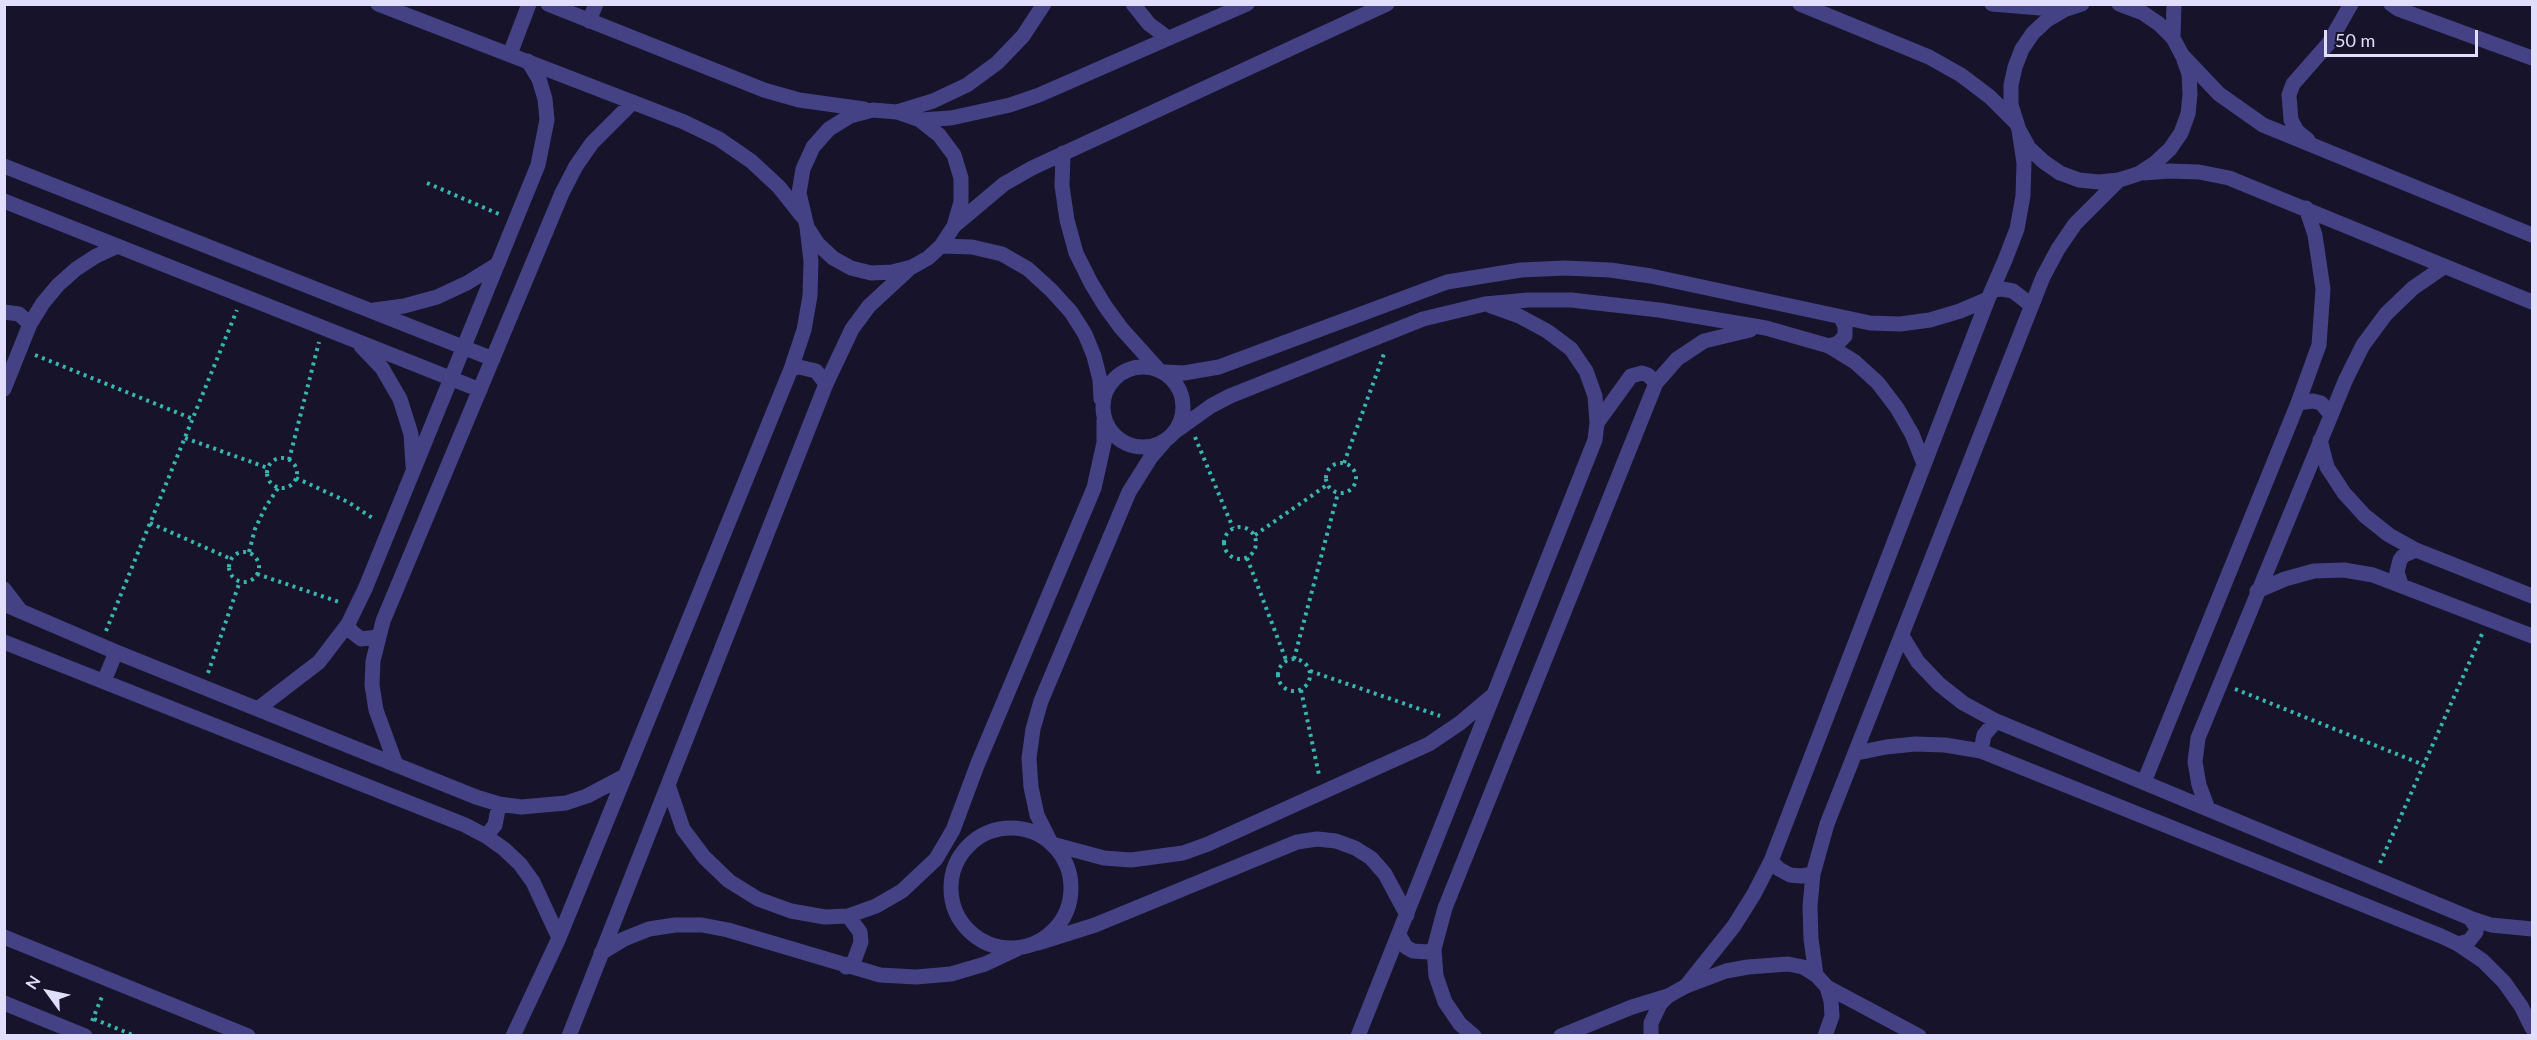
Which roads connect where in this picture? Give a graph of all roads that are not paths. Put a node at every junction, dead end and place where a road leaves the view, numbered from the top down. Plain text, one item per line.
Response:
1 (378, 4) edge
2 (529, 4) edge
3 (548, 4) edge
4 (596, 4) edge
5 (1044, 4) edge
6 (1133, 4) edge
7 (1247, 4) edge
8 (1800, 4) edge
9 (1992, 4) edge
10 (2119, 4) edge
11 (2174, 4) edge
12 (2351, 4) edge
13 (2391, 4) edge
14 (1379, 6) edge
15 (2071, 7) edge
16 (589, 21) junction
17 (1167, 38) junction
18 (2173, 38) junction
19 (510, 54) junction
20 (2182, 55) junction
21 (2532, 58) edge
22 (528, 62) junction
23 (633, 102) junction
24 (873, 110) junction
25 (897, 112) junction
26 (920, 120) junction
27 (2018, 127) junction
28 (2314, 146) junction
29 (1063, 153) junction
30 (4, 166) edge
31 (2138, 174) junction
32 (2119, 180) junction
33 (4, 201) edge
34 (2306, 208) junction
35 (805, 222) junction
36 (954, 226) junction
37 (2532, 235) edge
38 (118, 246) junction
39 (941, 246) junction
40 (496, 265) junction
41 (2445, 266) junction
42 (912, 267) junction
43 (1990, 294) junction
44 (2532, 302) edge
45 (1485, 304) junction
46 (2031, 305) junction
47 (371, 311) junction
48 (4, 312) edge
49 (1841, 318) junction
50 (30, 324) junction
51 (1767, 328) junction
52 (357, 341) junction
53 (1829, 346) junction
54 (463, 347) junction
55 (493, 359) junction
56 (791, 369) junction
57 (1161, 371) junction
58 (450, 378) junction
59 (1656, 383) junction
60 (826, 384) junction
61 (4, 388) edge
62 (480, 390) junction
63 (2298, 403) junction
64 (1102, 404) junction
65 (2331, 415) junction
66 (1104, 420) junction
67 (1597, 423) junction
68 (1170, 436) junction
69 (2320, 440) junction
70 (1924, 464) junction
71 (413, 470) junction
72 (2416, 550) junction
73 (2401, 584) junction
74 (4, 589) edge
75 (2257, 591) junction
76 (2532, 596) edge
77 (4, 604) edge
78 (20, 610) junction
79 (348, 624) junction
80 (1902, 636) junction
81 (2532, 636) edge
82 (378, 637) junction
83 (6, 644) edge
84 (116, 652) junction
85 (104, 681) junction
86 (1496, 692) junction
87 (259, 708) junction
88 (1996, 721) junction
89 (1981, 751) junction
90 (1857, 753) junction
91 (395, 762) junction
92 (625, 776) junction
93 (2144, 782) junction
94 (668, 785) junction
95 (499, 804) junction
96 (2208, 809) junction
97 (953, 830) junction
98 (486, 836) junction
99 (1051, 843) junction
100 (958, 861) junction
101 (1771, 861) junction
102 (924, 871) junction
103 (1814, 874) junction
104 (1407, 915) junction
105 (849, 916) junction
106 (2470, 918) junction
107 (2532, 929) edge
108 (1399, 935) junction
109 (4, 937) edge
110 (559, 938) junction
111 (1038, 943) junction
112 (2458, 944) junction
113 (1434, 948) junction
114 (1017, 949) junction
115 (601, 953) junction
116 (846, 967) junction
117 (1816, 975) junction
118 (1686, 986) junction
119 (1827, 987) junction
120 (1668, 996) junction
121 (4, 1003) edge
122 (2532, 1028) edge
123 (87, 1031) edge
124 (248, 1035) edge
125 (513, 1035) edge
126 (569, 1035) edge
127 (1358, 1035) edge
128 (1474, 1035) edge
129 (1561, 1035) edge
130 (1651, 1035) edge
131 (1825, 1035) edge
132 (1919, 1035) edge

1 - 19 street
2 - 19 street
3 - 16 street
4 - 16 street
5 - 25 street
6 - 17 street
7 - 17 street
8 - 27 street
9 - 15 street
10 - 18 street
11 - 18 street
12 - 28 street
13 - 21 street
14 - 29 street
15 - 27 street
16 - 24 street
17 - 26 street
18 - 20 street
19 - 22 street
20 - 28 street
20 - 31 street
22 - 23 street
22 - 40 street
23 - 35 street
23 - 55 street
24 - 25 street
24 - 35 street
25 - 26 street
26 - 36 street
27 - 32 street
27 - 43 street
28 - 37 street
29 - 36 street
29 - 57 street
30 - 47 street
31 - 32 street
31 - 34 street
32 - 46 street
33 - 38 street
34 - 41 street
34 - 63 street
35 - 42 street
35 - 56 street
36 - 39 street
38 - 50 street
38 - 52 street
39 - 42 street
39 - 64 street
40 - 47 street
40 - 54 street
41 - 44 street
41 - 65 street
42 - 60 street
43 - 46 street
43 - 49 street
43 - 70 street
45 - 51 street
45 - 67 street
45 - 68 street
46 - 80 street
47 - 54 street
48 - 50 street
49 - 53 street
49 - 57 street
50 - 61 street
51 - 53 street
51 - 59 street
52 - 58 street
52 - 71 street
53 - 70 street
54 - 55 street
54 - 58 street
55 - 62 street
56 - 60 street
56 - 92 street
57 - 64 street
57 - 68 street
58 - 62 street
58 - 71 street
59 - 67 street
59 - 113 street
60 - 94 street
62 - 82 street
63 - 65 street
63 - 93 street
64 - 66 street
65 - 69 street
66 - 68 street
66 - 97 street
67 - 86 street
68 - 99 street
69 - 72 street
69 - 75 street
70 - 101 street
71 - 79 street
72 - 73 street
72 - 76 street
73 - 75 street
73 - 81 street
74 - 78 street
75 - 96 street
77 - 78 street
78 - 84 street
79 - 82 street
79 - 87 street
80 - 88 street
80 - 90 street
82 - 91 street
83 - 85 street
84 - 85 street
84 - 87 street
85 - 98 street
86 - 99 street
86 - 104 street
87 - 91 street
88 - 89 street
88 - 93 street
89 - 90 street
89 - 112 street
90 - 103 street
91 - 95 street
92 - 95 street
92 - 110 street
93 - 96 street
94 - 105 street
94 - 115 street
95 - 98 street
96 - 106 street
97 - 100 street
97 - 102 street
98 - 110 street
99 - 100 street
99 - 111 street
100 - 102 street
100 - 114 street
101 - 103 street
101 - 118 street
102 - 105 street
103 - 117 street
104 - 108 street
104 - 111 street
105 - 116 street
106 - 107 street
106 - 112 street
108 - 113 street
108 - 127 street
109 - 124 street
110 - 125 street
111 - 114 street
112 - 122 street
113 - 128 street
114 - 116 street
115 - 116 street
115 - 126 street
117 - 118 street
117 - 119 street
118 - 120 street
119 - 131 street
119 - 132 street
120 - 129 street
120 - 130 street
121 - 123 street

